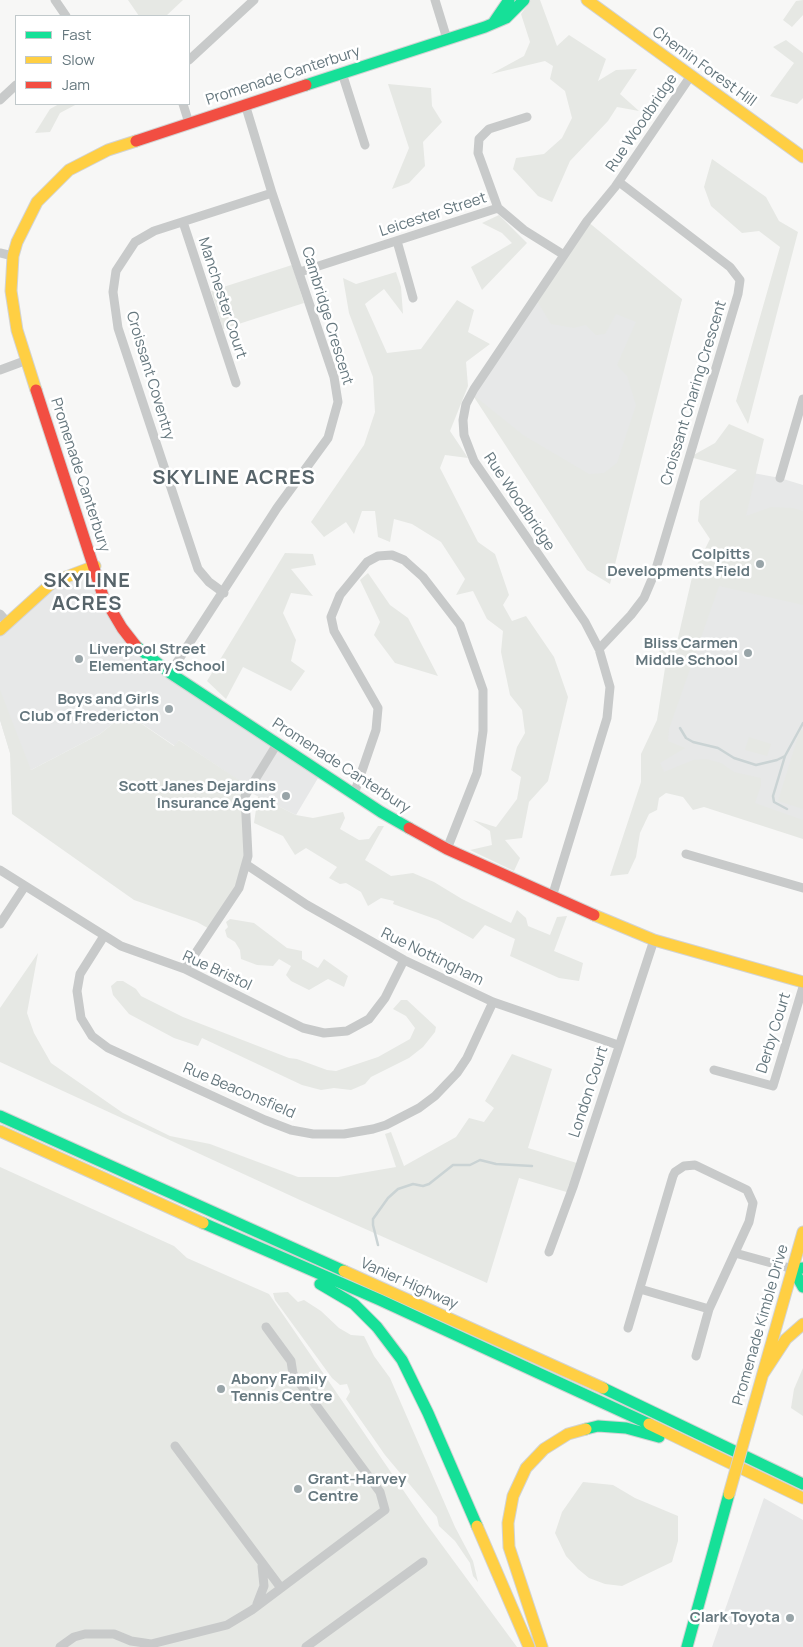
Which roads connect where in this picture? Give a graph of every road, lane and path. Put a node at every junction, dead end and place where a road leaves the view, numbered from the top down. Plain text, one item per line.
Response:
1 (55, 0) edge
2 (254, 0) edge
3 (434, 0) edge
4 (509, 0) edge
5 (524, 0) edge
6 (587, 0) edge
7 (65, 15) edge
8 (492, 24) junction
9 (447, 39) junction
10 (190, 59) edge
11 (342, 73) junction
12 (690, 77) junction
13 (15, 86) edge
14 (0, 100) edge
15 (245, 104) junction
16 (183, 105) edge
17 (527, 117) dead end
18 (189, 122) junction
19 (365, 145) dead end
20 (803, 157) edge
21 (619, 182) junction
22 (272, 193) junction
23 (498, 208) junction
24 (182, 222) junction
25 (398, 241) junction
26 (0, 253) edge
27 (564, 255) junction
28 (13, 256) junction
29 (300, 272) junction
30 (413, 298) dead end
31 (27, 360) junction
32 (0, 370) edge
33 (236, 383) dead end
34 (803, 399) edge
35 (801, 418) edge
36 (780, 478) dead end
37 (95, 566) junction
38 (224, 593) junction
39 (0, 614) edge
40 (4, 627) edge
41 (600, 648) junction
42 (170, 672) junction
43 (278, 744) junction
44 (354, 794) junction
45 (447, 849) junction
46 (686, 854) dead end
47 (247, 866) junction
48 (0, 870) edge
49 (25, 886) junction
50 (803, 888) edge
51 (552, 897) junction
52 (0, 924) edge
53 (104, 936) junction
54 (654, 940) junction
55 (404, 960) junction
56 (185, 969) junction
57 (803, 982) edge
58 (803, 987) edge
59 (493, 1002) junction
60 (618, 1045) junction
61 (714, 1070) dead end
62 (0, 1116) edge
63 (0, 1130) edge
64 (803, 1232) edge
65 (549, 1252) dead end
66 (735, 1253) junction
67 (271, 1254) junction
68 (798, 1269) edge
69 (803, 1287) edge
70 (640, 1289) junction
71 (710, 1309) junction
72 (803, 1324) edge
73 (266, 1328) dead end
74 (628, 1328) dead end
75 (696, 1356) dead end
76 (763, 1374) junction
77 (175, 1446) dead end
78 (767, 1466) junction
79 (803, 1478) edge
80 (803, 1484) edge
81 (802, 1497) edge
82 (261, 1562) junction
83 (423, 1562) dead end
84 (281, 1588) junction
85 (252, 1610) junction
86 (60, 1647) edge
87 (306, 1647) edge
88 (529, 1647) edge
89 (542, 1647) edge
90 (687, 1647) edge

1 - 7 street
2 - 10 street
3 - 9 street
4 - 8 main road
5 - 8 main road, Promenade Canterbury
6 - 12 main road, Chemin Forest Hill
8 - 9 main road, Promenade Canterbury
9 - 11 main road, Promenade Canterbury
11 - 15 main road, Promenade Canterbury
11 - 19 street
12 - 20 main road, Chemin Forest Hill
12 - 21 street, Rue Woodbridge
13 - 14 street
15 - 18 main road, Promenade Canterbury
15 - 22 street, Cambridge Crescent
16 - 18 street
17 - 23 street
18 - 28 main road, Promenade Canterbury
21 - 27 street, Rue Woodbridge
21 - 41 street, Croissant Charing Crescent
22 - 24 street, Croissant Coventry
22 - 29 street, Cambridge Crescent
23 - 25 street, Leicester Street
23 - 27 street, Leicester Street
24 - 33 street, Manchester Court
24 - 38 street, Croissant Coventry
25 - 29 street, Leicester Street
25 - 30 street
26 - 28 street
27 - 41 street, Rue Woodbridge
28 - 31 main road, Promenade Canterbury
29 - 38 street, Cambridge Crescent
31 - 32 street
31 - 37 main road, Promenade Canterbury
34 - 35 street
35 - 36 street
37 - 40 main road
37 - 42 main road, Promenade Canterbury
38 - 42 street, Cambridge Crescent
39 - 40 street
41 - 51 street, Rue Woodbridge
42 - 43 main road, Promenade Canterbury
43 - 44 main road, Promenade Canterbury
43 - 47 street
44 - 45 main road, Promenade Canterbury
44 - 45 street
45 - 51 main road, Promenade Canterbury
46 - 50 street
47 - 55 street, Rue Nottingham
47 - 56 street
48 - 49 street, Rue Bristol
49 - 52 street
49 - 53 street, Rue Bristol
51 - 54 main road, Promenade Canterbury
53 - 56 street, Rue Bristol
53 - 59 street, Rue Beaconsfield
54 - 57 main road, Promenade Canterbury
54 - 60 street, London Court
55 - 56 street, Rue Bristol
55 - 59 street, Rue Nottingham
58 - 61 street, Derby Court
59 - 60 street, Rue Nottingham
60 - 65 street, London Court
62 - 78 main road, Vanier Highway
63 - 67 main road, Vanier Highway
64 - 68 main road, Promenade Kimble Drive
66 - 68 street
66 - 70 street
66 - 71 street
67 - 81 main road, Vanier Highway
67 - 88 main road
68 - 69 main road
68 - 76 main road, Promenade Kimble Drive
70 - 71 street
70 - 74 street
71 - 75 street
72 - 76 main road
73 - 84 street
76 - 90 main road, Promenade Kimble Drive, bridge
77 - 82 street
78 - 79 main road
78 - 80 main road, Vanier Highway
81 - 89 main road
82 - 84 street
82 - 85 street
83 - 87 street
84 - 85 street
85 - 86 street

